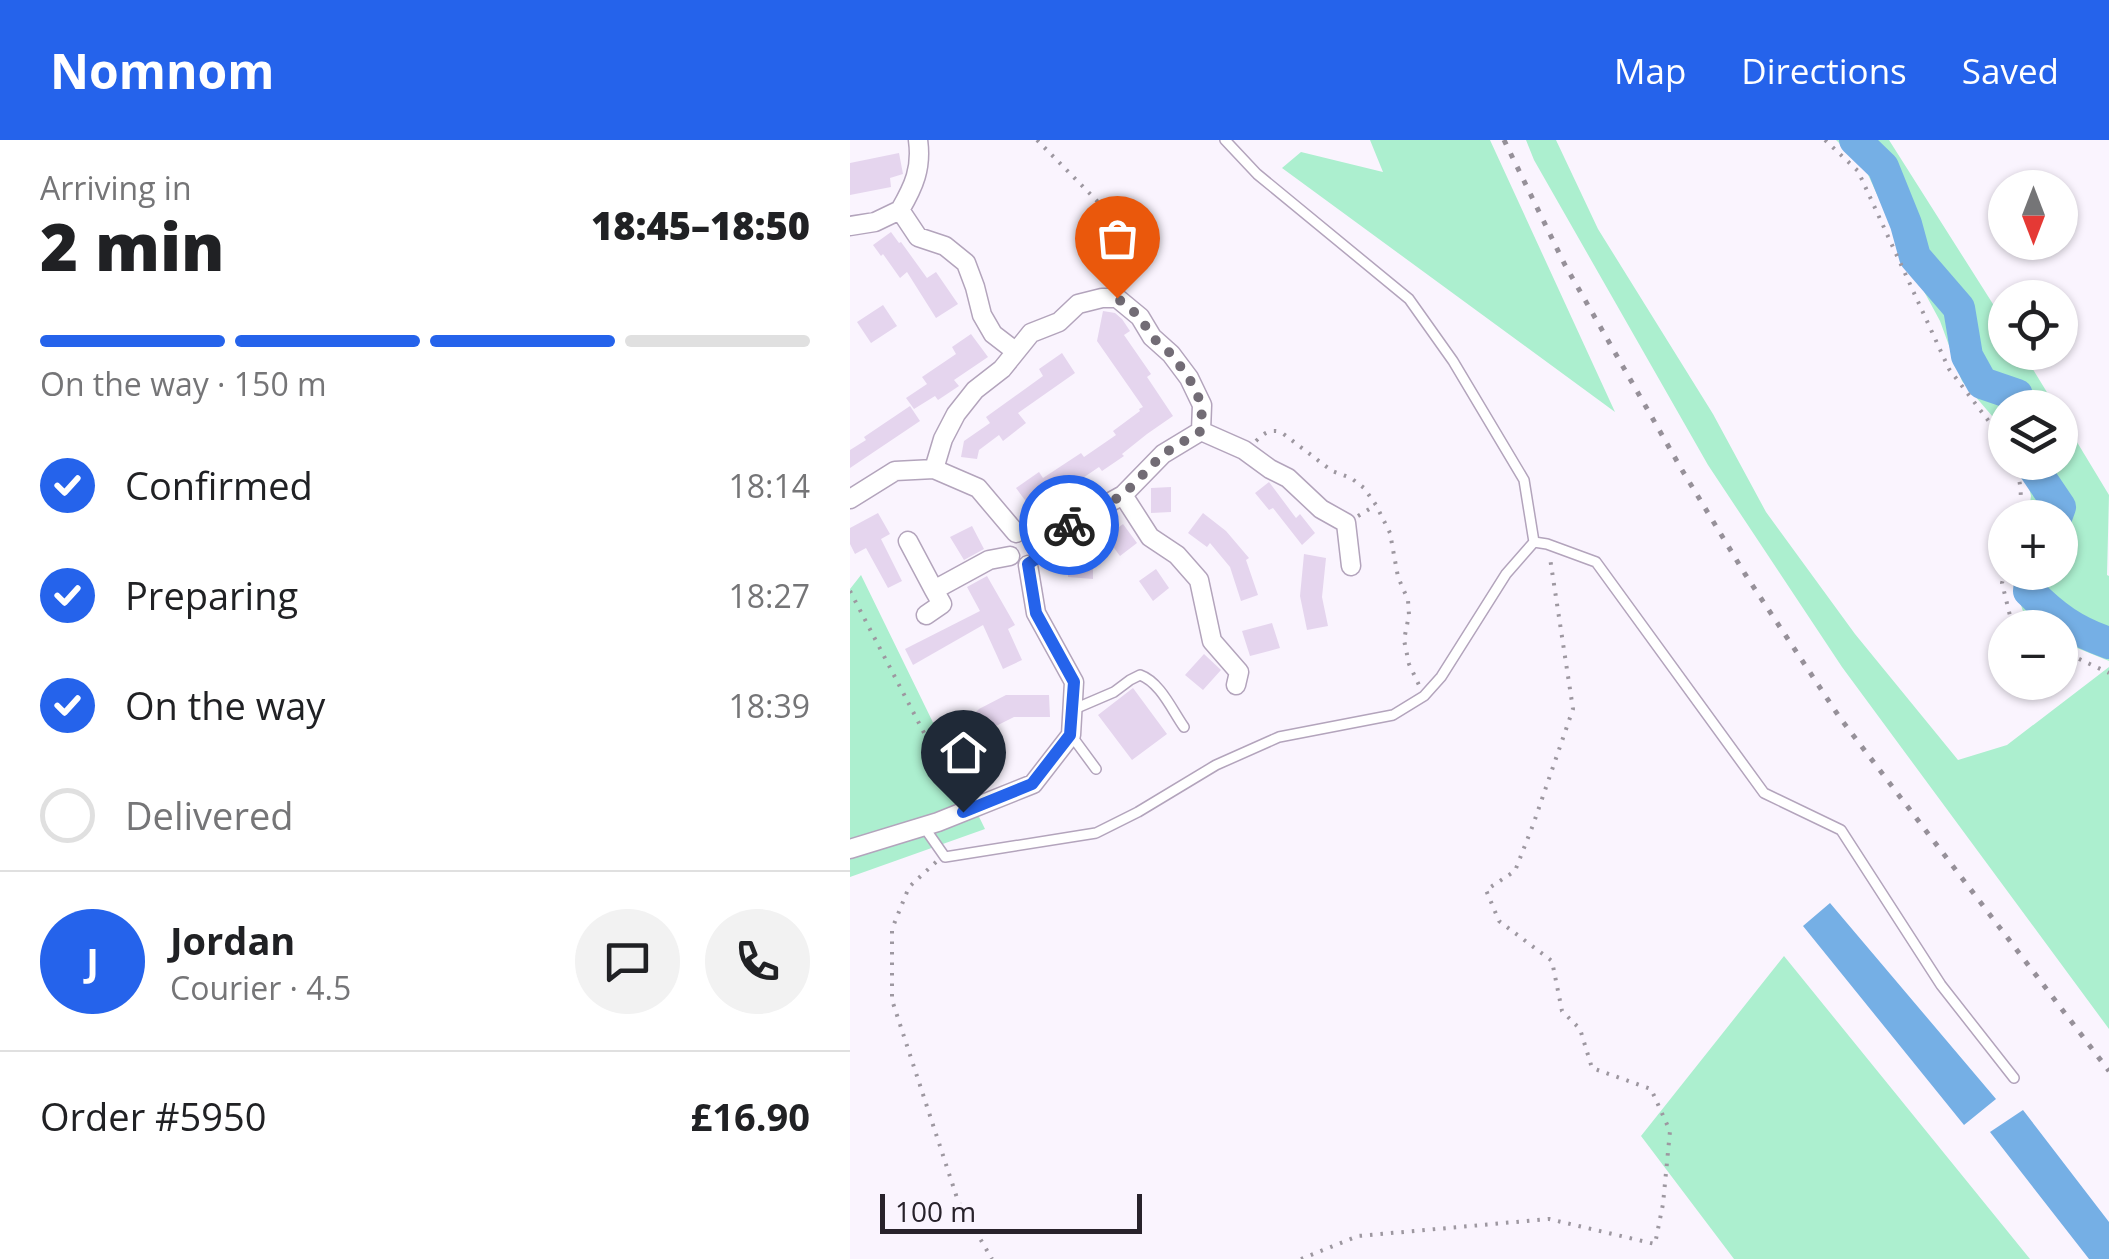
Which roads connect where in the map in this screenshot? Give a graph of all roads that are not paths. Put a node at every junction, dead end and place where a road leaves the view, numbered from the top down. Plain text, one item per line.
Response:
1 (918, 140) edge
2 (1225, 140) edge
3 (900, 210) junction
4 (850, 226) edge
5 (1015, 351) junction
6 (1201, 431) junction
7 (934, 468) junction
8 (1123, 495) junction
9 (850, 498) edge
10 (1016, 533) junction
11 (908, 541) dead end
12 (1040, 541) junction
13 (1534, 542) junction
14 (1010, 556) junction
15 (1028, 564) junction
16 (1351, 566) dead end
17 (934, 590) junction
18 (926, 615) dead end
19 (1236, 686) dead end
20 (1072, 710) junction
21 (1184, 727) dead end
22 (1070, 735) junction
23 (1096, 769) dead end
24 (924, 826) junction
25 (850, 849) edge
26 (2014, 1078) dead end

1 - 3 street
2 - 13 lane
3 - 4 street
3 - 5 street
5 - 6 street
5 - 7 street
6 - 8 street
6 - 16 street
7 - 9 street
7 - 10 street
8 - 12 street
8 - 19 street
10 - 12 street
10 - 14 street
11 - 17 street
12 - 15 street
13 - 24 lane
13 - 26 lane
14 - 15 street
14 - 17 street
15 - 20 street
17 - 18 street
20 - 21 lane
20 - 22 street
22 - 23 lane
22 - 24 street
24 - 25 street

